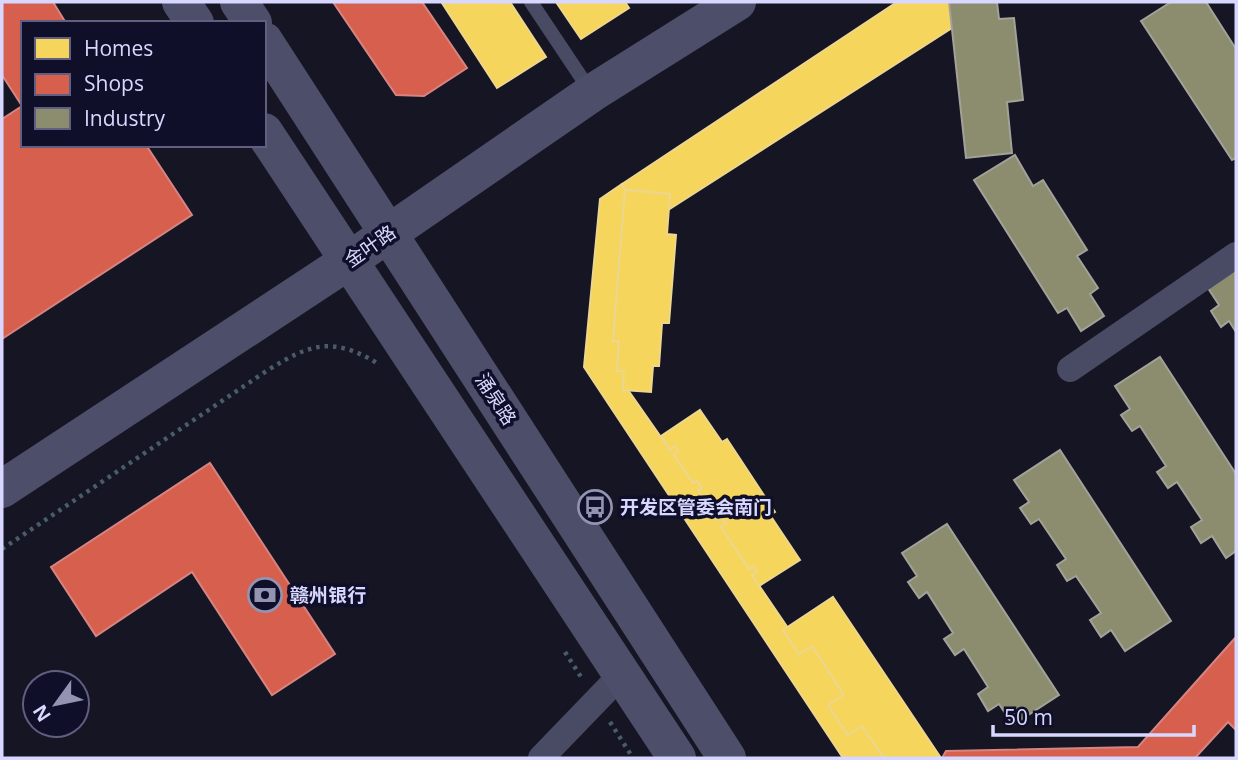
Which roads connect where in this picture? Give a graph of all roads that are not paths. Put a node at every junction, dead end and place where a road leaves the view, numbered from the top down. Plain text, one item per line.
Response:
1 (181, 2) edge
2 (239, 2) edge
3 (531, 2) edge
4 (736, 2) edge
5 (193, 21) edge
6 (252, 21) edge
7 (266, 44) edge
8 (592, 93) junction
9 (266, 135) edge
10 (388, 232) junction
11 (1236, 255) edge
12 (347, 262) junction
13 (1070, 369) dead end
14 (2, 489) edge
15 (609, 687) junction
16 (541, 758) edge
17 (677, 758) edge
18 (727, 758) edge

1 - 5 main road
2 - 6 main road
3 - 8 lane
4 - 8 main road, 金叶路
7 - 10 main road, 涌泉路
8 - 10 main road, 金叶路
9 - 12 main road
10 - 12 main road, 金叶路
10 - 18 main road, 涌泉路
11 - 13 street
12 - 14 main road, 金叶路
12 - 15 main road
15 - 16 street
15 - 17 main road

